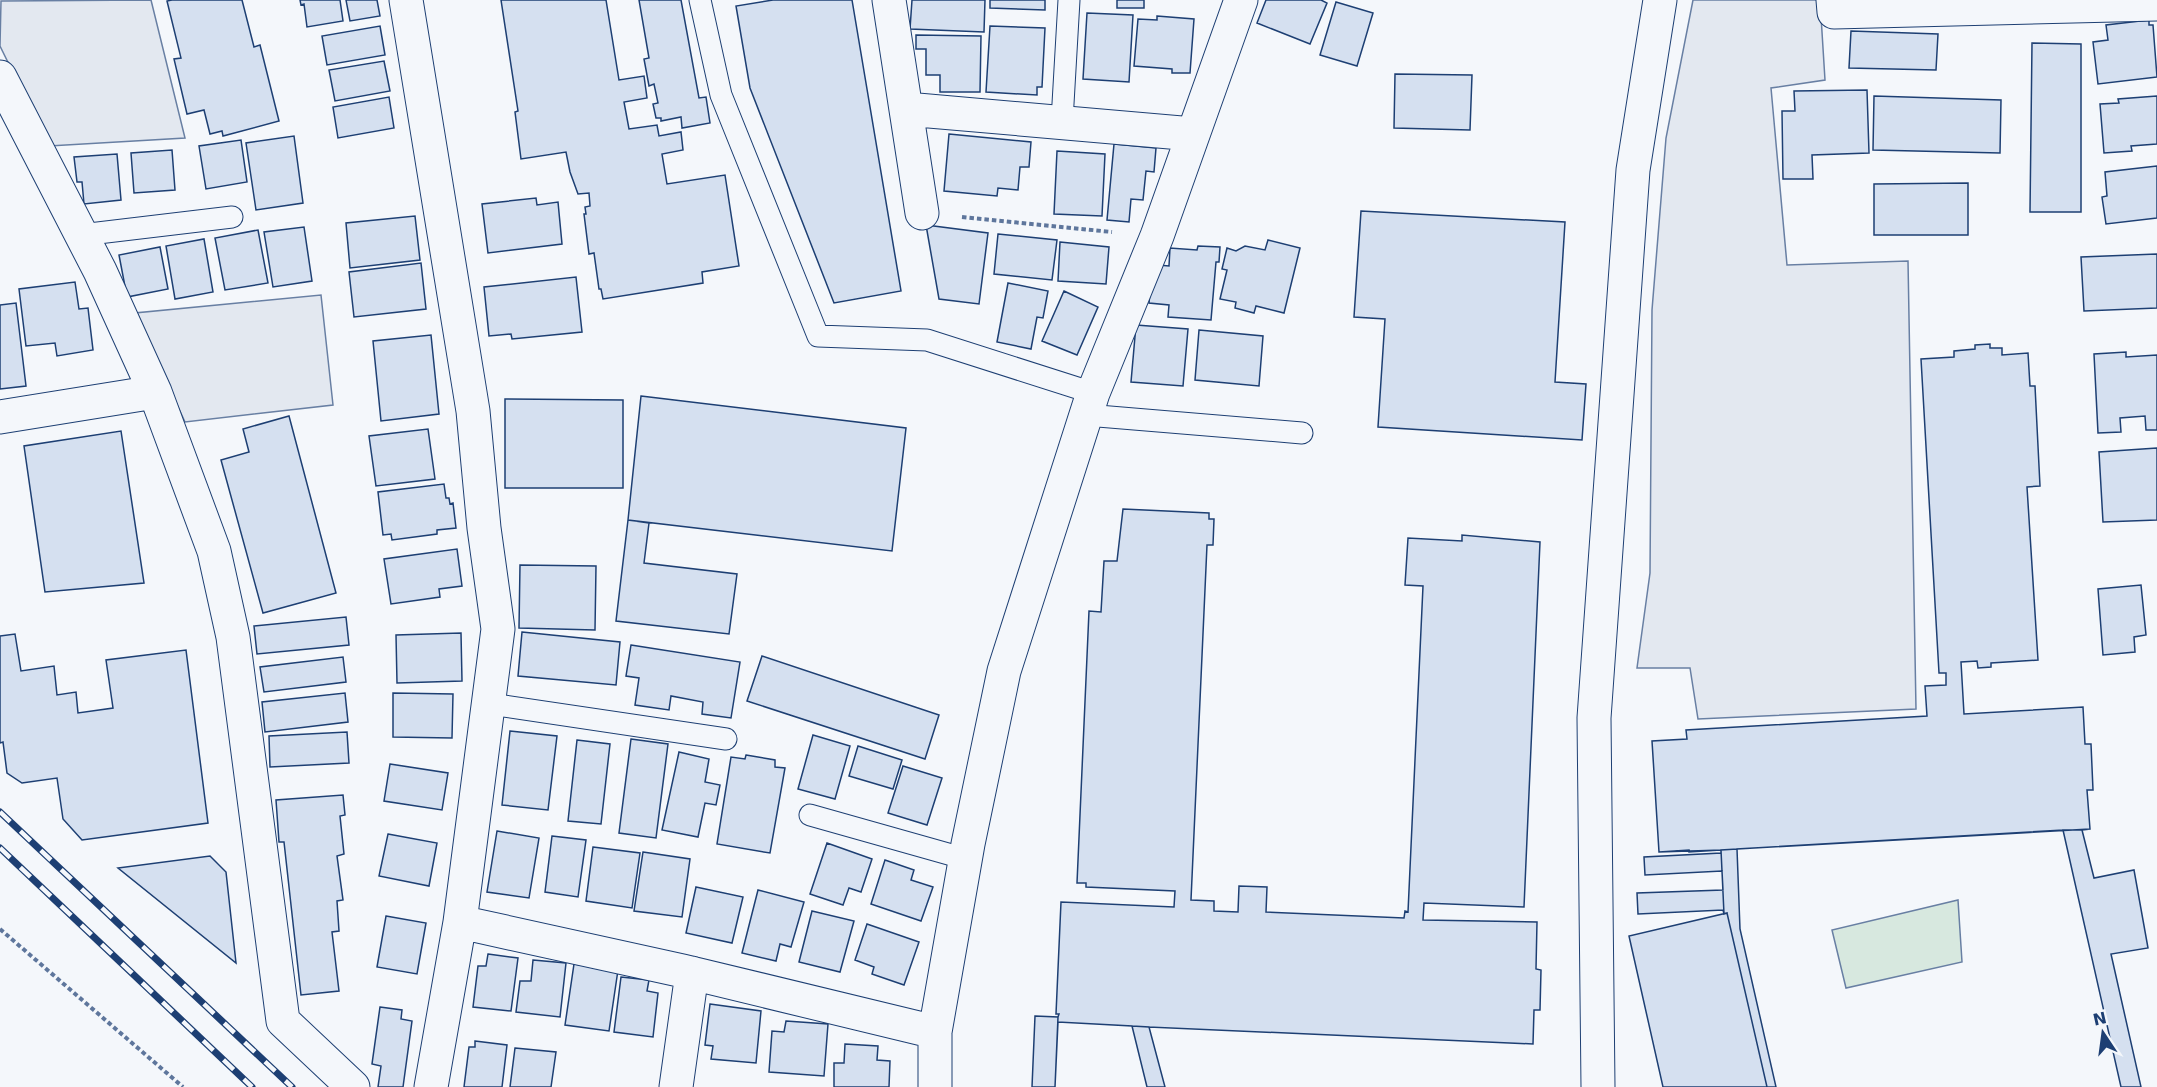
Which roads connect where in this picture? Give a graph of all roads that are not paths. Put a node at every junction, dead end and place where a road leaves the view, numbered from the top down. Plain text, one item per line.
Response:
1 (406, 0) edge
2 (700, 0) edge
3 (888, 0) edge
4 (1069, 0) edge
5 (1241, 0) edge
6 (1660, 0) edge
7 (1833, 0) edge
8 (2157, 4) edge
9 (0, 77) edge
10 (906, 110) junction
11 (1062, 121) junction
12 (1193, 134) junction
13 (922, 213) road end
14 (232, 217) dead end
15 (81, 234) junction
16 (155, 392) junction
17 (1090, 404) junction
18 (0, 417) edge
19 (1302, 434) dead end
20 (490, 704) junction
21 (726, 739) dead end
22 (810, 814) dead end
23 (966, 859) junction
24 (460, 922) junction
25 (692, 973) junction
26 (935, 1032) junction
27 (353, 1087) edge
28 (431, 1087) edge
29 (676, 1087) edge
30 (935, 1087) edge
31 (1598, 1087) edge

1 - 20 street
2 - 17 lane
3 - 10 street
4 - 11 lane
5 - 12 street
6 - 31 street
7 - 8 street
9 - 15 street
10 - 11 street
10 - 13 street
11 - 12 street
12 - 17 street
14 - 15 lane
15 - 16 street
16 - 18 street
16 - 27 street
17 - 19 lane
17 - 23 street
20 - 21 lane
20 - 24 street
22 - 23 lane
23 - 26 street
24 - 25 street
24 - 28 street
25 - 26 street
25 - 29 street
26 - 30 street

